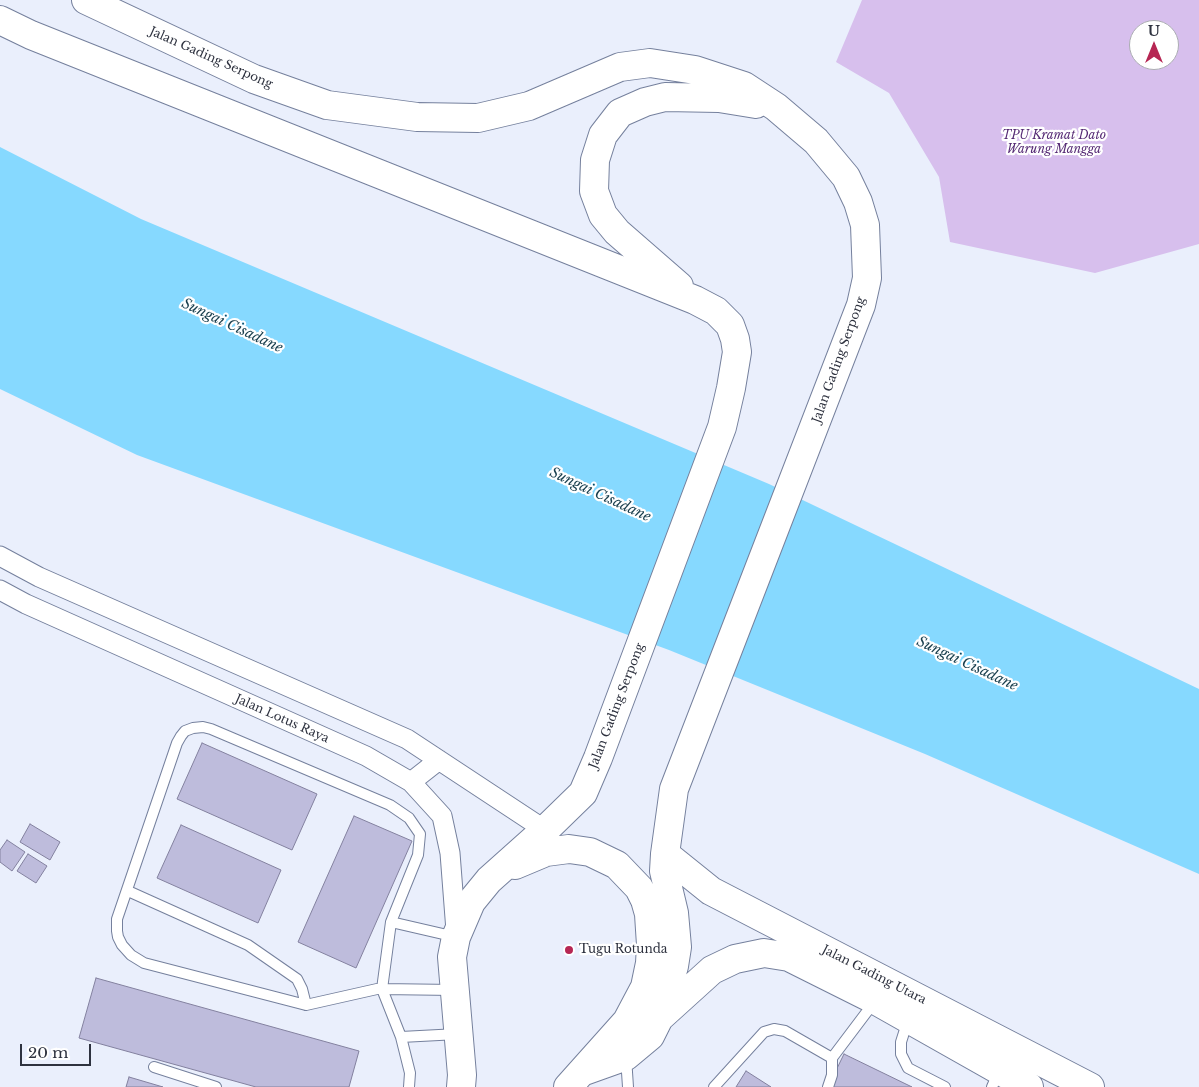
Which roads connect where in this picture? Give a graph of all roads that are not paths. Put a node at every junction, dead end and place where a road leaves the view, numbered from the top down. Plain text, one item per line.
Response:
1 (86, 0) edge
2 (0, 20) edge
3 (776, 107) junction
4 (695, 300) junction
5 (0, 556) edge
6 (0, 590) edge
7 (439, 760) junction
8 (411, 782) junction
9 (545, 830) junction
10 (664, 863) junction
11 (496, 874) junction
12 (128, 891) junction
13 (391, 922) junction
14 (456, 936) junction
15 (382, 989) junction
16 (455, 990) junction
17 (875, 1000) junction
18 (306, 1005) junction
19 (660, 1018) junction
20 (908, 1019) junction
21 (459, 1034) junction
22 (401, 1037) junction
23 (626, 1056) junction
24 (832, 1058) junction
25 (154, 1067) dead end
26 (576, 1079) edge
27 (996, 1079) edge
28 (216, 1087) edge
29 (409, 1087) edge
30 (461, 1087) edge
31 (628, 1087) edge
32 (714, 1087) edge
33 (828, 1087) edge
34 (945, 1087) edge
35 (1029, 1087) edge
36 (1090, 1087) edge

1 - 3 main road, Jalan Gading Serpong
2 - 4 main road, Jalan Gading Serpong
3 - 4 main road
3 - 10 main road, Jalan Gading Serpong
4 - 9 main road, Jalan Gading Serpong
5 - 7 street
6 - 8 street, Jalan Lotus Raya
7 - 8 street
7 - 9 street
8 - 14 street, Jalan Lotus Raya
9 - 11 main road, Jalan Gading Serpong
10 - 19 main road
10 - 36 main road, Jalan Gading Utara
11 - 14 main road, Jalan Gading Serpong
11 - 26 main road
12 - 13 lane
12 - 18 lane
12 - 18 lane
13 - 14 lane
13 - 15 lane
14 - 16 main road, Jalan Gading Serpong
15 - 16 lane
15 - 18 lane
15 - 22 lane
16 - 21 main road, Jalan Gading Serpong
17 - 19 main road, Jalan Gading Utara
17 - 20 main road, Jalan Gading Utara
17 - 24 lane
19 - 23 main road
20 - 27 main road, Jalan Gading Utara
20 - 34 lane
21 - 22 lane
21 - 30 main road, Jalan Gading Serpong
22 - 29 lane
23 - 26 main road
23 - 31 lane
24 - 32 lane
24 - 33 lane
25 - 28 lane
27 - 35 main road, Jalan Gading Utara

